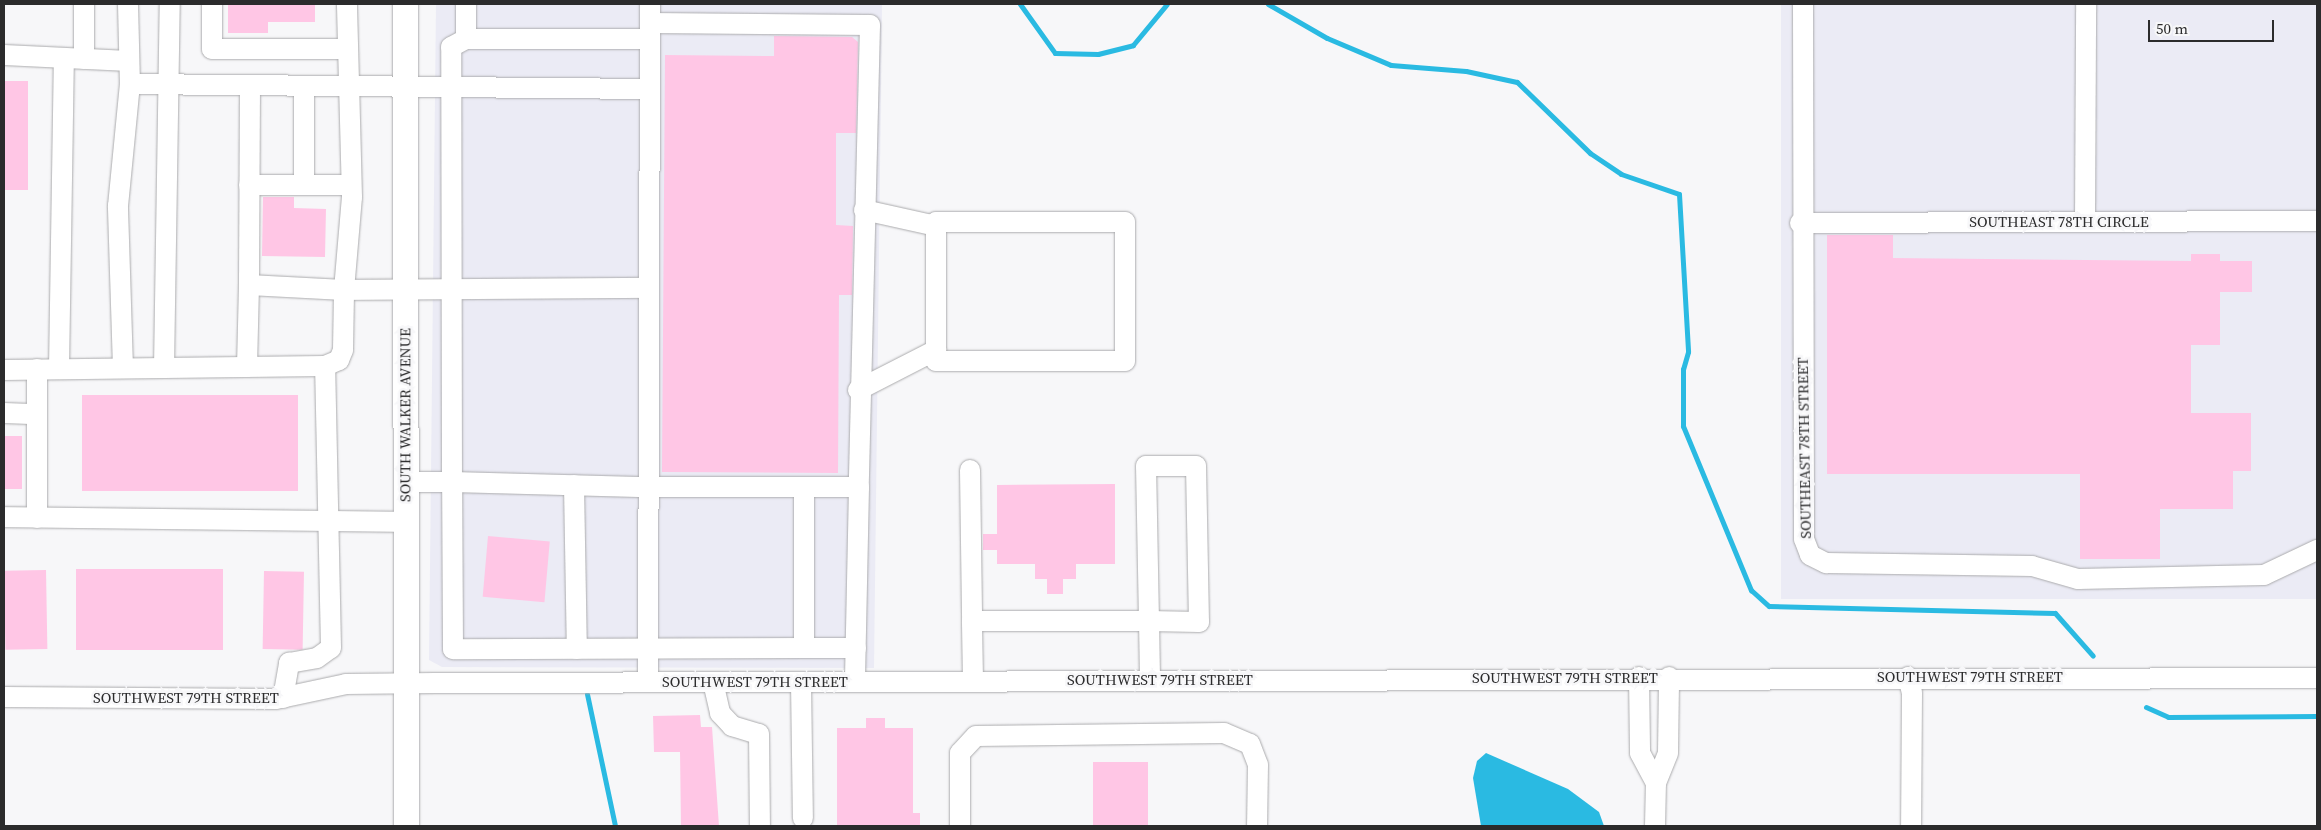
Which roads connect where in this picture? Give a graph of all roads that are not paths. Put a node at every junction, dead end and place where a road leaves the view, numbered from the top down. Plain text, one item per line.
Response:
1 (84, 4) edge
2 (128, 4) edge
3 (170, 4) edge
4 (212, 4) edge
5 (348, 4) edge
6 (405, 4) edge
7 (466, 4) edge
8 (1803, 4) edge
9 (2086, 4) edge
10 (650, 22) edge
11 (466, 39) junction
12 (348, 49) junction
13 (4, 55) edge
14 (64, 58) junction
15 (84, 59) junction
16 (129, 61) junction
17 (130, 84) junction
18 (170, 85) junction
19 (250, 87) junction
20 (304, 88) junction
21 (348, 88) junction
22 (405, 89) junction
23 (650, 89) junction
24 (451, 90) junction
25 (249, 185) junction
26 (304, 185) junction
27 (348, 185) junction
28 (864, 210) junction
29 (2317, 221) edge
30 (2085, 222) junction
31 (1800, 223) junction
32 (936, 226) junction
33 (249, 286) junction
34 (649, 288) junction
35 (405, 289) junction
36 (452, 289) junction
37 (344, 290) junction
38 (936, 350) junction
39 (325, 366) junction
40 (248, 367) junction
41 (123, 368) junction
42 (164, 368) junction
43 (59, 369) junction
44 (4, 370) edge
45 (37, 370) junction
46 (858, 390) junction
47 (4, 413) edge
48 (37, 414) junction
49 (970, 470) dead end
50 (404, 482) junction
51 (452, 482) junction
52 (574, 485) junction
53 (648, 487) junction
54 (804, 487) junction
55 (858, 487) junction
56 (4, 518) edge
57 (37, 518) junction
58 (329, 521) junction
59 (405, 522) junction
60 (2317, 550) edge
61 (972, 621) junction
62 (1149, 621) junction
63 (804, 648) junction
64 (856, 648) junction
65 (577, 649) junction
66 (648, 650) junction
67 (1639, 677) junction
68 (1669, 677) junction
69 (1908, 677) junction
70 (2317, 678) edge
71 (1150, 680) junction
72 (855, 681) junction
73 (973, 681) junction
74 (648, 682) junction
75 (713, 682) junction
76 (801, 682) junction
77 (406, 683) junction
78 (4, 697) edge
79 (283, 698) junction
80 (1656, 783) junction
81 (803, 818) dead end
82 (406, 826) edge
83 (760, 826) edge
84 (960, 826) edge
85 (1257, 826) edge
86 (1655, 826) edge
87 (1911, 826) edge

1 - 15 street
2 - 16 street
3 - 18 street
4 - 12 street
5 - 12 street
6 - 22 main road, SOUTH WALKER AVENUE
7 - 11 street
8 - 31 street, SOUTHEAST 78TH STREET
9 - 30 street
10 - 11 street
10 - 23 street
10 - 28 street
11 - 24 street
12 - 21 street
13 - 14 street
14 - 15 street
14 - 43 street
15 - 16 street
16 - 17 street
17 - 18 street
17 - 41 street
18 - 19 street
18 - 42 street
19 - 20 street
19 - 25 street
20 - 21 street
20 - 26 street
21 - 22 street
21 - 27 street
22 - 24 street
22 - 35 main road, SOUTH WALKER AVENUE
23 - 24 street
23 - 34 street
24 - 36 street
25 - 26 street
25 - 33 street
26 - 27 street
27 - 37 street
28 - 32 street
28 - 46 street
29 - 30 street, SOUTHEAST 78TH CIRCLE
30 - 31 street, SOUTHEAST 78TH CIRCLE
31 - 60 street, SOUTHEAST 78TH STREET
32 - 38 street
32 - 38 street
33 - 37 street
33 - 40 street
34 - 36 street
34 - 53 street
35 - 36 street
35 - 37 street
35 - 50 main road, SOUTH WALKER AVENUE
36 - 51 street
37 - 39 street
38 - 46 street
39 - 40 street
39 - 58 street
40 - 42 street
41 - 42 street
41 - 43 street
43 - 45 street
44 - 45 street
45 - 48 street
46 - 55 street
47 - 48 street
48 - 57 street
49 - 61 street
50 - 51 street
50 - 59 main road, SOUTH WALKER AVENUE
51 - 52 street
51 - 65 street
52 - 53 street
52 - 65 street
53 - 54 street
53 - 66 street
54 - 55 street
54 - 63 street
55 - 64 street
56 - 57 street
57 - 58 street
58 - 59 street
58 - 79 street
59 - 77 main road, SOUTH WALKER AVENUE
61 - 62 street
61 - 73 street
62 - 62 street
62 - 71 street
63 - 64 street
63 - 66 street
64 - 72 street
65 - 66 street
66 - 74 street
67 - 68 street, SOUTHWEST 79TH STREET
67 - 71 street, SOUTHWEST 79TH STREET
67 - 80 street
68 - 69 street, SOUTHWEST 79TH STREET
68 - 80 street
69 - 70 street, SOUTHWEST 79TH STREET
69 - 87 street
71 - 73 street, SOUTHWEST 79TH STREET
72 - 73 street, SOUTHWEST 79TH STREET
72 - 76 street, SOUTHWEST 79TH STREET
74 - 75 street, SOUTHWEST 79TH STREET
74 - 77 street, SOUTHWEST 79TH STREET
75 - 76 street, SOUTHWEST 79TH STREET
75 - 83 street
76 - 81 street
77 - 79 street, SOUTHWEST 79TH STREET
77 - 82 main road, SOUTH WALKER AVENUE
78 - 79 street, SOUTHWEST 79TH STREET
80 - 86 street
84 - 85 street

